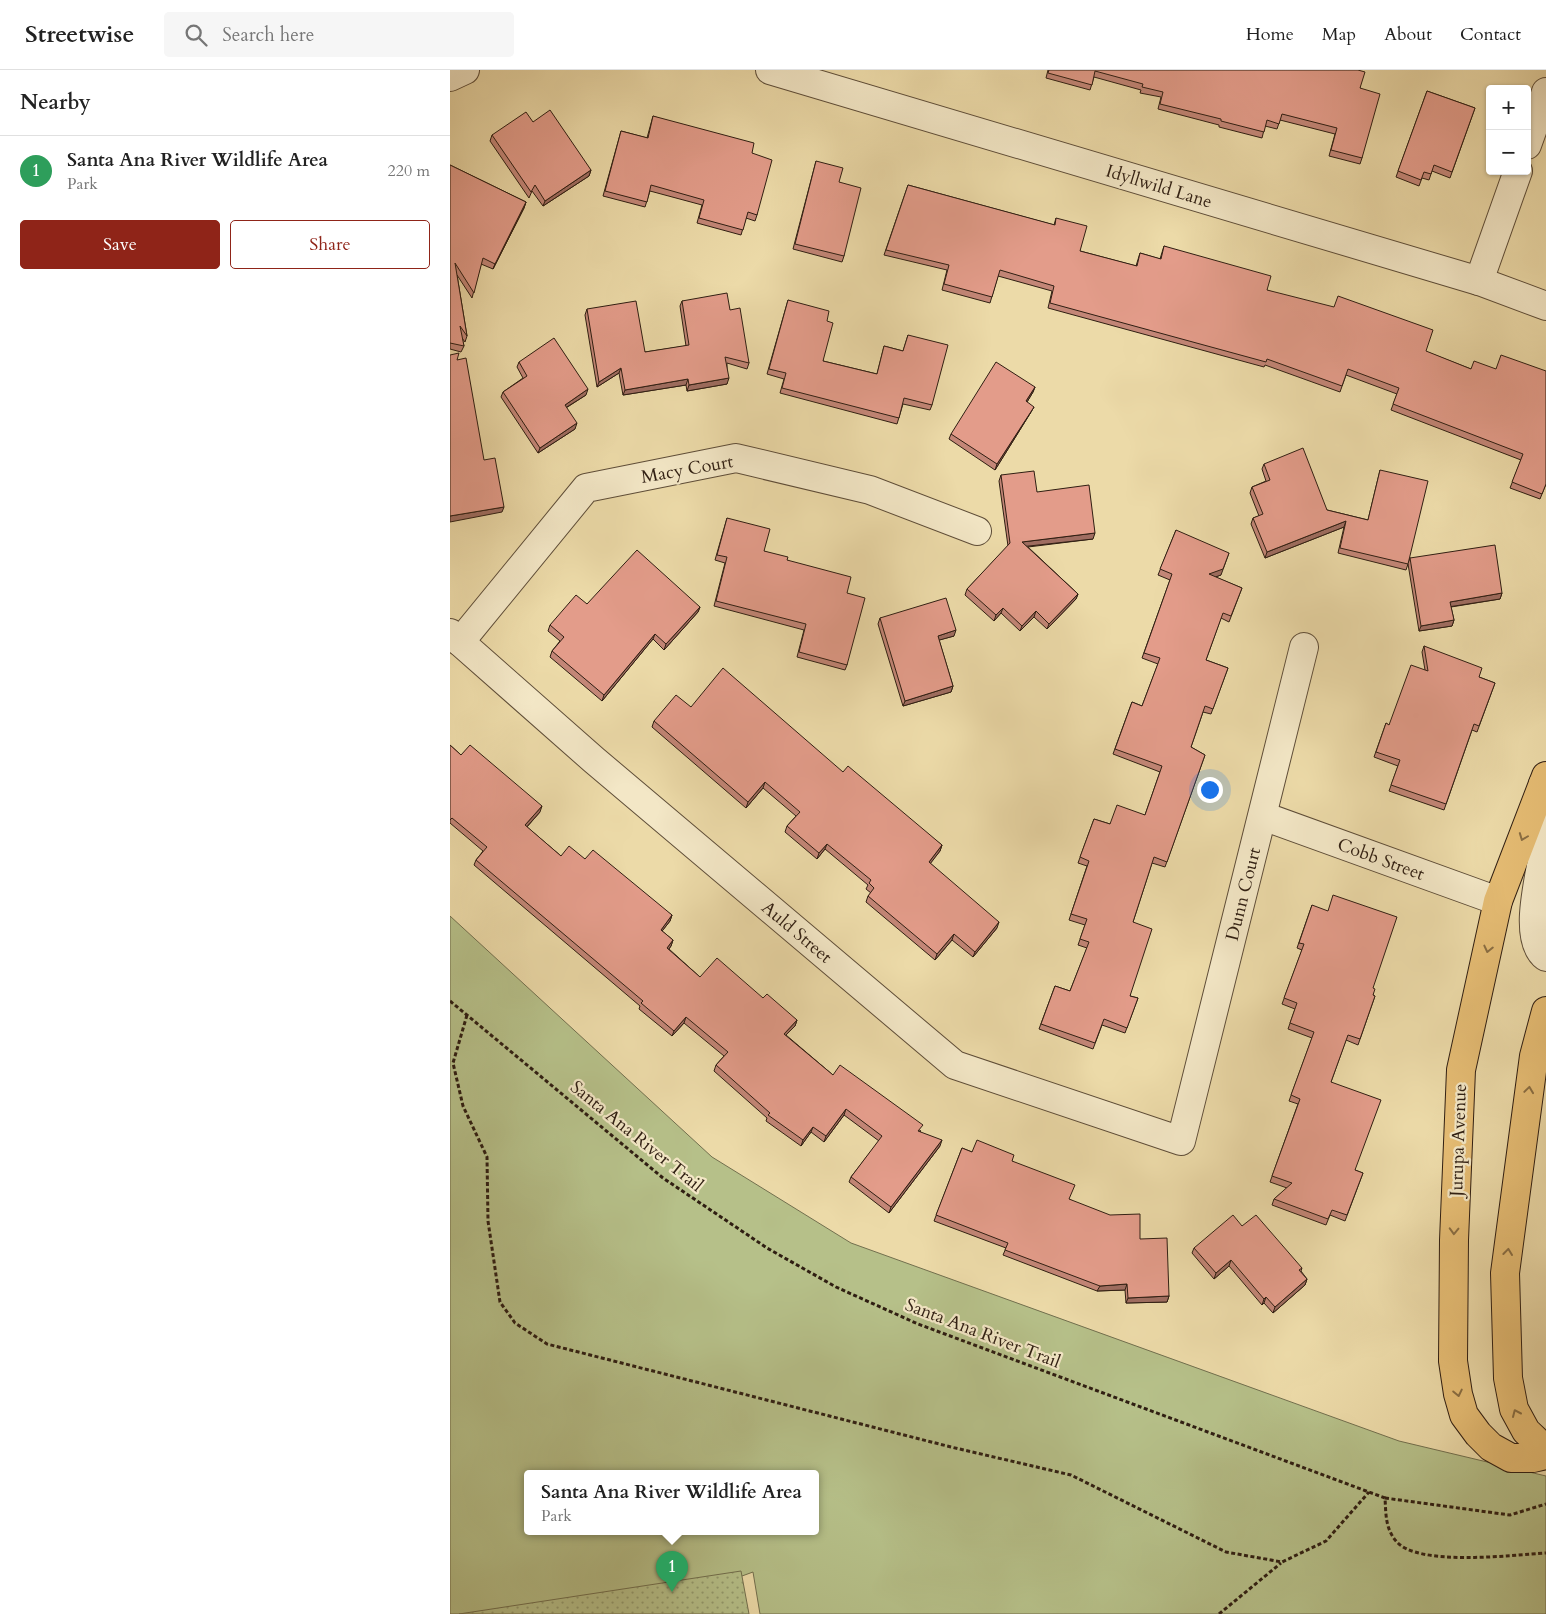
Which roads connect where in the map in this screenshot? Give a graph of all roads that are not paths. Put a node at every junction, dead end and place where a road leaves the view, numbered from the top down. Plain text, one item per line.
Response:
1 (465, 70) edge
2 (770, 70) edge
3 (450, 77) edge
4 (1546, 92) edge
5 (1531, 134) edge
6 (1517, 175) edge
7 (1480, 281) junction
8 (1546, 306) edge
9 (977, 532) dead end
10 (455, 638) edge
11 (1304, 647) dead end
12 (1544, 780) edge
13 (1263, 816) junction
14 (1498, 902) junction
15 (1546, 956) edge
16 (1546, 1012) edge
17 (1181, 1141) joint
18 (1546, 1450) edge
19 (1546, 1455) edge

1 - 3 street
2 - 7 street, Idyllwild Lane
4 - 5 street
6 - 7 street
7 - 8 street, Idyllwild Lane
9 - 10 street, Macy Court
10 - 17 street, Auld Street
11 - 13 street, Dunn Court
12 -> 14 main road, Jurupa Avenue
12 - 15 street
13 - 14 street, Cobb Street
13 - 17 street, Dunn Court
14 -> 19 main road, Jurupa Avenue
18 -> 16 main road

